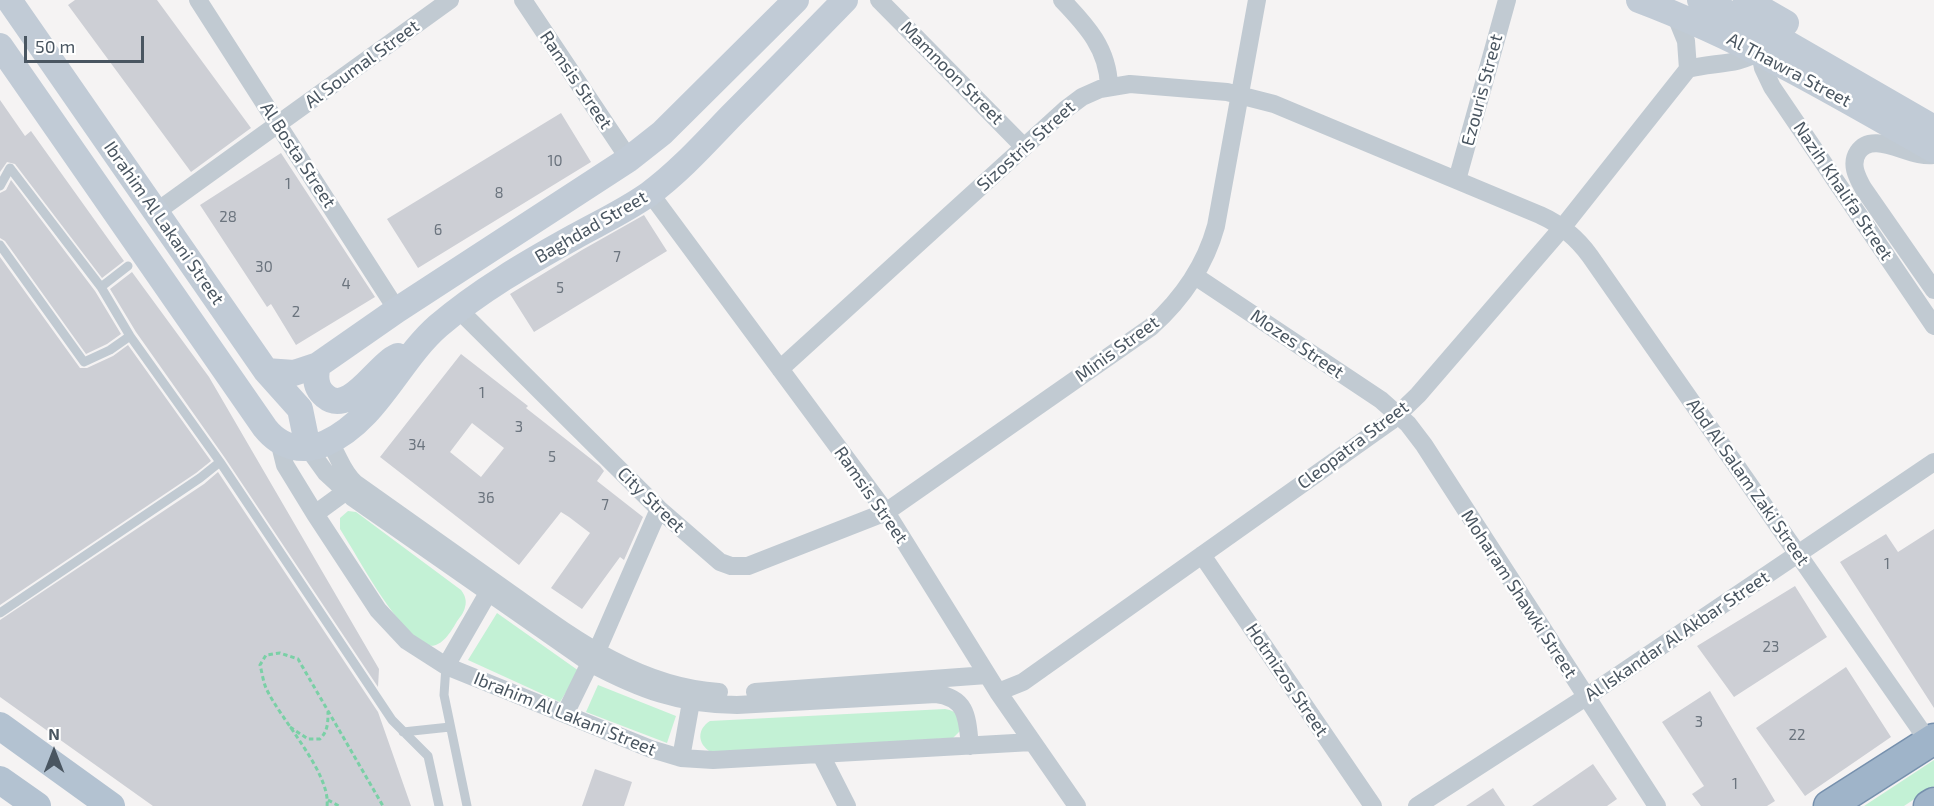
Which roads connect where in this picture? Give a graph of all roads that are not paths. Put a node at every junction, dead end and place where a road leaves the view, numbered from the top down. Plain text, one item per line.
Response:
1 (8, 0) edge
2 (198, 0) edge
3 (450, 0) edge
4 (523, 0) edge
5 (796, 0) edge
6 (845, 0) edge
7 (879, 0) edge
8 (1062, 0) edge
9 (1257, 0) edge
10 (1507, 0) edge
11 (1639, 0) edge
12 (1700, 0) edge
13 (1722, 0) edge
14 (0, 5) edge
15 (1750, 9) edge
16 (1676, 14) junction
17 (0, 46) edge
18 (1759, 52) junction
19 (1688, 69) junction
20 (1110, 87) junction
21 (1239, 94) junction
22 (1934, 109) edge
23 (278, 125) junction
24 (1934, 128) edge
25 (1024, 147) junction
26 (1934, 150) edge
27 (1934, 156) edge
28 (629, 159) junction
29 (1457, 180) junction
30 (0, 186) edge
31 (650, 193) junction
32 (156, 212) junction
33 (1562, 228) junction
34 (0, 245) edge
35 (128, 266) dead end
36 (1195, 276) junction
37 (101, 287) junction
38 (1934, 290) edge
39 (397, 310) junction
40 (459, 310) junction
41 (1934, 326) edge
42 (130, 336) junction
43 (412, 355) junction
44 (318, 365) junction
45 (780, 369) junction
46 (266, 371) junction
47 (300, 410) junction
48 (1398, 414) junction
49 (272, 435) junction
50 (318, 445) junction
51 (220, 462) junction
52 (1934, 462) edge
53 (345, 492) junction
54 (659, 509) junction
55 (886, 512) junction
56 (315, 514) junction
57 (1798, 554) junction
58 (1202, 555) junction
59 (488, 593) junction
60 (0, 613) edge
61 (594, 657) junction
62 (446, 666) junction
63 (987, 675) junction
64 (998, 692) junction
65 (1586, 697) junction
66 (691, 702) junction
67 (565, 714) junction
68 (0, 726) edge
69 (450, 727) junction
70 (403, 732) junction
71 (1932, 740) edge
72 (1032, 742) junction
73 (970, 746) junction
74 (821, 755) junction
75 (681, 758) junction
76 (3, 788) edge
77 (1934, 803) edge
78 (37, 806) edge
79 (111, 806) edge
80 (439, 806) edge
81 (467, 806) edge
82 (847, 806) edge
83 (1077, 806) edge
84 (1372, 806) edge
85 (1417, 806) edge
86 (1657, 806) edge
87 (1829, 806) edge
88 (1929, 806) edge

1 - 14 main road
1 - 32 main road, Ibrahim Al Lakani Street
2 - 23 street, Al Bosta Street
3 - 23 street, Al Soumal Street
4 - 28 street, Ramsis Street
5 - 28 main road, Baghdad Street
6 - 31 main road, Baghdad Street
7 - 25 street, Mamnoon Street
8 - 20 street
9 - 21 street, Minis Street
10 - 29 street, Ezouris Street
11 - 16 main road, Al Thawra Street
12 - 15 main road, Al Thawra Street
13 - 15 main road
15 - 22 main road, Al Thawra Street
15 - 24 main road
16 - 18 main road, Al Thawra Street
16 - 19 street
17 - 49 main road, Ibrahim Al Lakani Street
18 - 19 street
18 - 26 main road, Al Thawra Street
18 - 41 street, Nazih Khalifa Street
19 - 33 street, Cleopatra Street
20 - 21 street, Sizostris Street
20 - 25 street, Sizostris Street
21 - 29 street, Sizostris Street
21 - 36 street, Minis Street
23 - 32 street, Al Soumal Street
23 - 39 street, Al Bosta Street
25 - 45 street, Sizostris Street
27 - 38 street, Nazih Khalifa Street
28 - 39 main road, Baghdad Street
29 - 33 street, Sizostris Street
30 - 37 lane
31 - 40 main road, Baghdad Street
31 - 45 street, Ramsis Street
32 - 46 main road, Ibrahim Al Lakani Street
33 - 48 street, Cleopatra Street
33 - 57 street, Abd Al Salam Zaki Street
34 - 42 lane
35 - 37 lane
36 - 48 street, Mozes Street
36 - 55 street, Minis Street
37 - 42 lane
39 - 44 main road, Baghdad Street
40 - 43 main road, Baghdad Street
40 - 54 street, City Street
42 - 51 lane
43 - 44 main road
43 - 50 main road, Baghdad Street
44 - 46 main road, Baghdad Street
45 - 55 street, Ramsis Street
46 - 47 main road, Ibrahim Al Lakani Street
47 - 49 main road
47 - 50 main road, Ibrahim Al Lakani Street
48 - 58 street, Cleopatra Street
48 - 65 street, Moharam Shawki Street
49 - 50 main road
49 - 56 street, Ibrahim Al Lakani Street
50 - 53 street, Ibrahim Al Lakani Street
50 - 61 street, Ibrahim Al Lakani Street
51 - 60 lane
51 - 70 lane
52 - 57 street, Al Iskandar Al Akbar Street
53 - 56 street
53 - 59 street, Ibrahim Al Lakani Street
54 - 55 street, City Street
54 - 61 street
55 - 63 street, Ramsis Street
56 - 62 street, Ibrahim Al Lakani Street
57 - 65 street, Al Iskandar Al Akbar Street
57 - 71 street, Abd Al Salam Zaki Street
58 - 64 street, Cleopatra Street
58 - 84 street, Hotmizos Street
59 - 61 street, Ibrahim Al Lakani Street
59 - 62 street
61 - 63 street, Ibrahim Al Lakani Street
61 - 66 street, Ibrahim Al Lakani Street
61 - 67 street
62 - 67 street, Ibrahim Al Lakani Street
62 - 69 lane
63 - 64 street, Ramsis Street
64 - 72 street, Ramsis Street
65 - 85 street, Al Iskandar Al Akbar Street
65 - 86 street, Moharam Shawki Street
66 - 73 street, Ibrahim Al Lakani Street
66 - 75 street
67 - 75 street, Ibrahim Al Lakani Street
68 - 79 main road
69 - 70 lane
69 - 81 lane
70 - 80 lane
71 - 87 highway
72 - 73 street, Ibrahim Al Lakani Street
72 - 83 street, Ramsis Street
73 - 74 street, Ibrahim Al Lakani Street
74 - 75 street, Ibrahim Al Lakani Street
74 - 82 street
76 - 78 main road
77 - 88 highway

